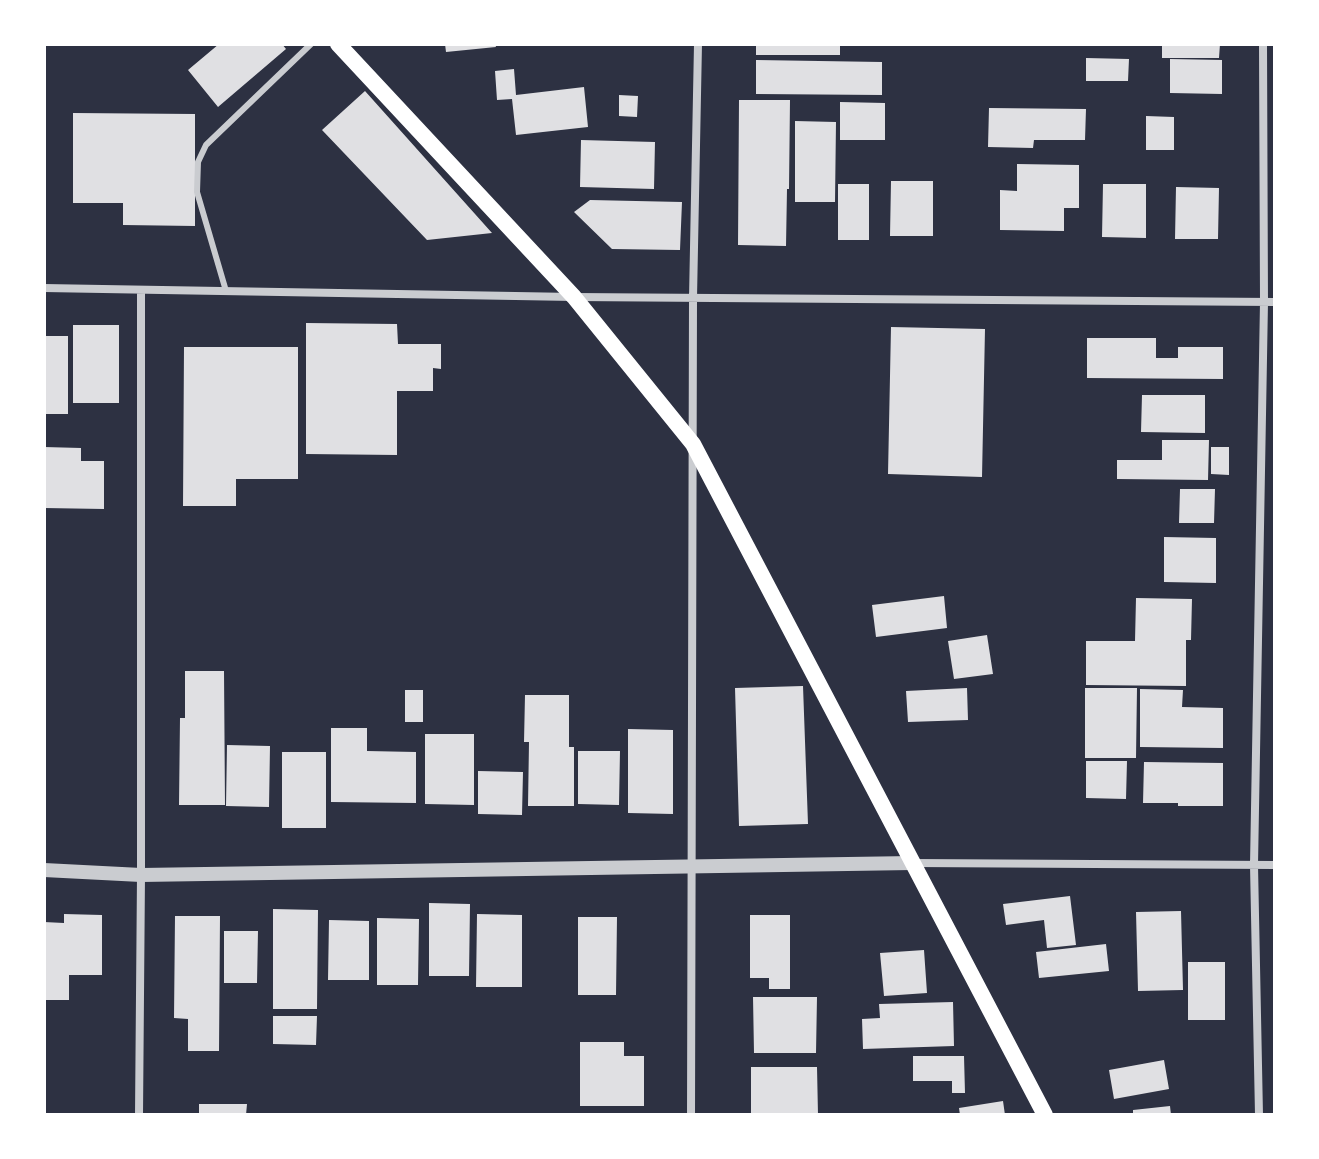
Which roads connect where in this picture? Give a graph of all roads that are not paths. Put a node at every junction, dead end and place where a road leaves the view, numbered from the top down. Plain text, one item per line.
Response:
1 (311, 44) edge
2 (338, 44) edge
3 (698, 44) edge
4 (1263, 44) edge
5 (44, 288) edge
6 (141, 290) junction
7 (226, 291) junction
8 (574, 297) junction
9 (693, 298) junction
10 (1264, 302) junction
11 (1275, 302) edge
12 (693, 444) junction
13 (912, 863) junction
14 (1254, 865) junction
15 (1275, 865) edge
16 (690, 866) junction
17 (44, 870) edge
18 (141, 875) junction
19 (139, 1115) edge
20 (691, 1115) edge
21 (1045, 1115) edge
22 (1259, 1115) edge

1 - 7 lane
2 - 8 main road
3 - 9 street
4 - 10 street
5 - 6 street
6 - 7 street
6 - 18 street
7 - 8 street
8 - 9 street
8 - 12 main road
9 - 10 street
9 - 12 street
10 - 11 street
10 - 14 street
12 - 13 main road
12 - 16 street
13 - 14 street
13 - 16 street
13 - 21 main road
14 - 15 street
14 - 22 street
16 - 18 street
16 - 20 street
17 - 18 street
18 - 19 street

